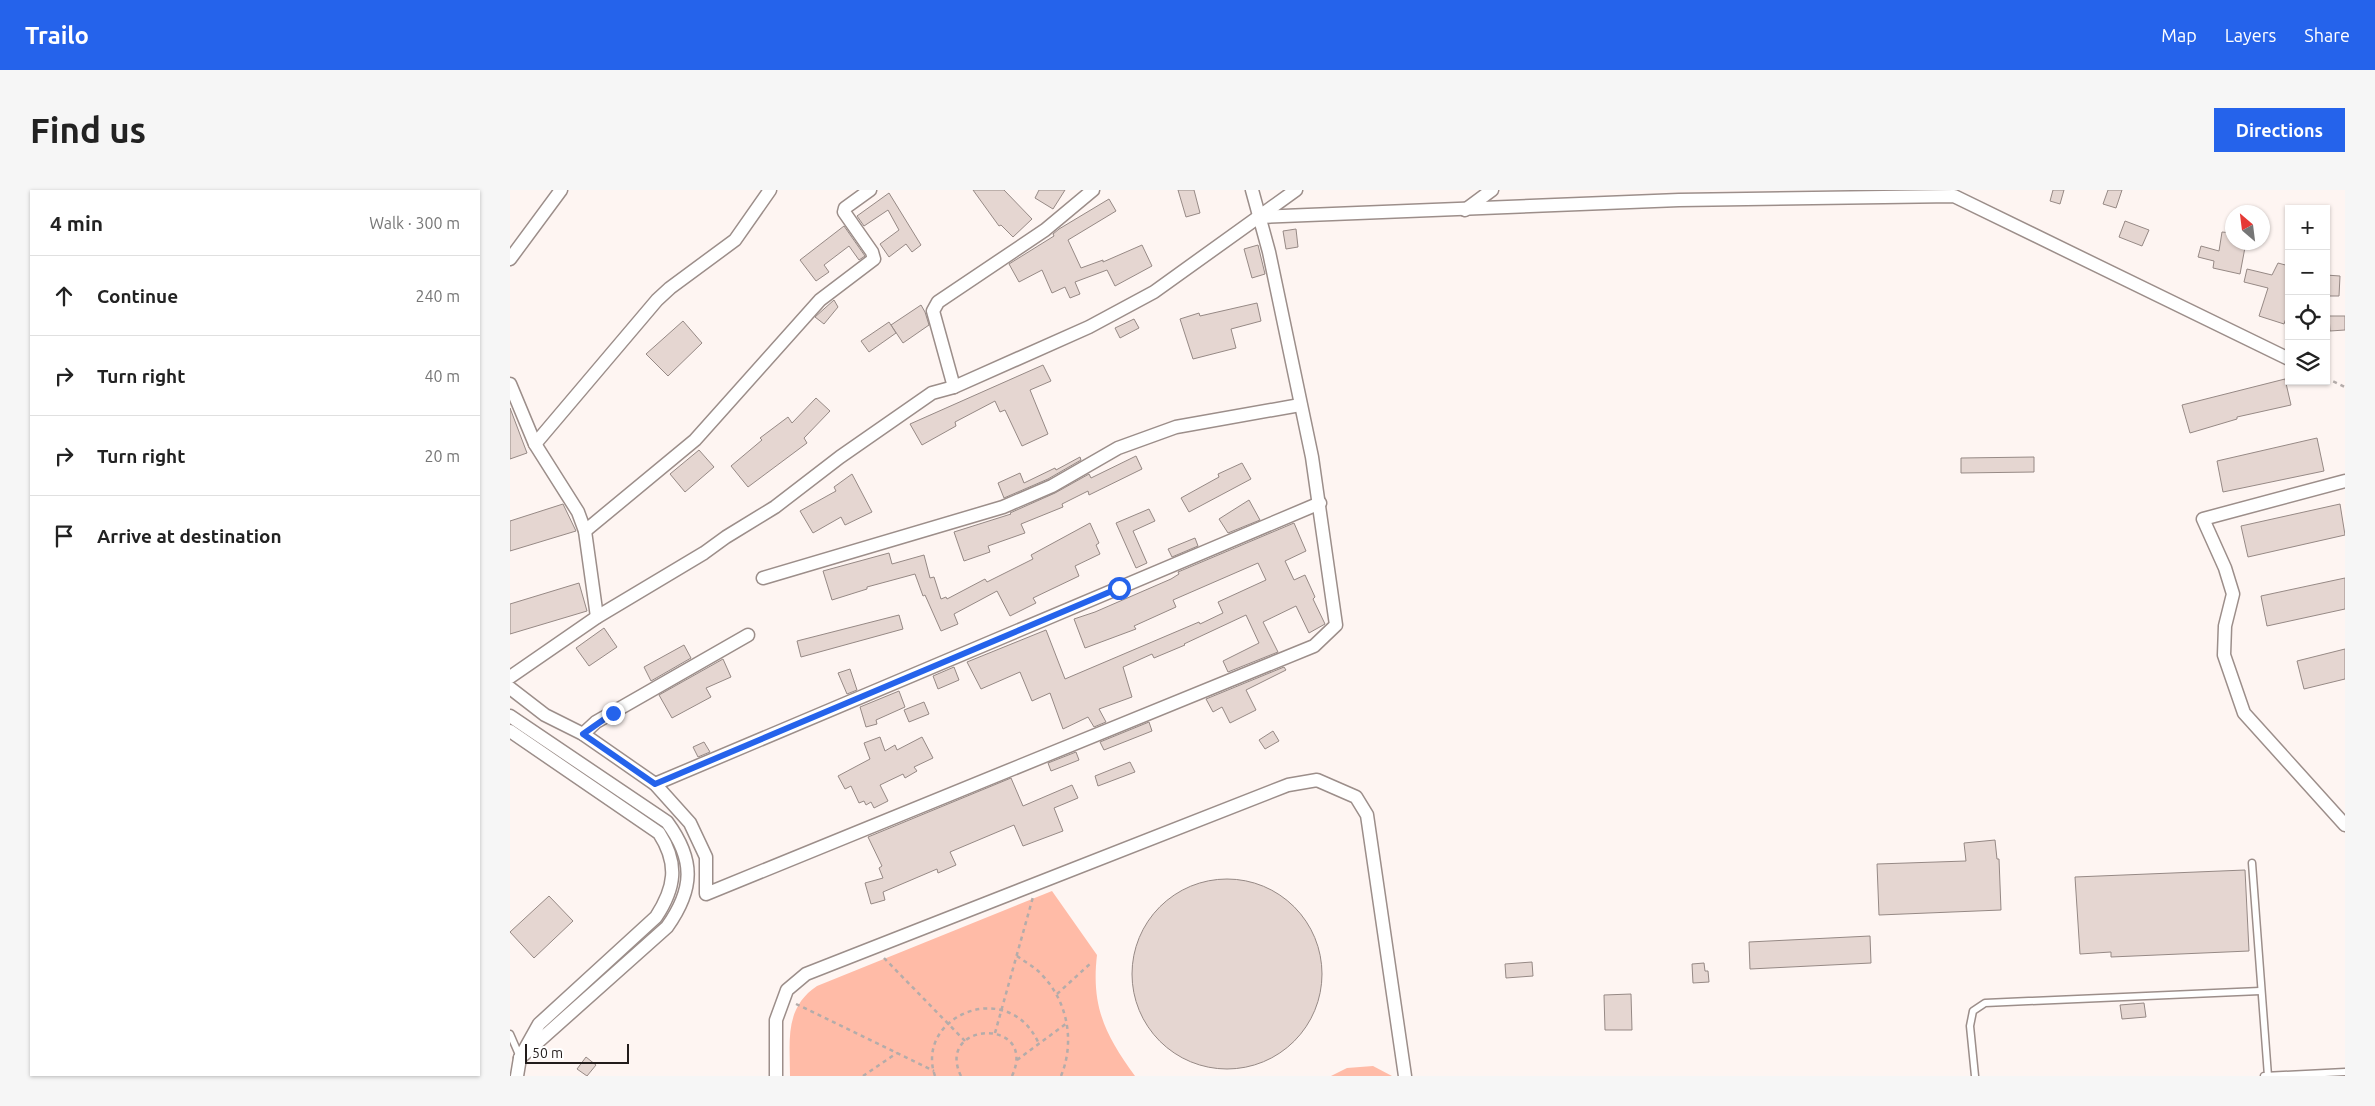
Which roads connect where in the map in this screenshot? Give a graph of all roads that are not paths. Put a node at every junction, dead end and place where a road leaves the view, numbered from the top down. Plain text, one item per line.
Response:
1 (561, 190) edge
2 (770, 190) edge
3 (870, 190) edge
4 (1093, 190) edge
5 (1252, 190) edge
6 (1296, 190) edge
7 (1492, 190) edge
8 (1692, 190) edge
9 (1954, 193) edge
10 (1679, 200) junction
11 (1465, 210) junction
12 (1260, 217) junction
13 (510, 259) edge
14 (2285, 357) edge
15 (510, 384) edge
16 (954, 387) junction
17 (1300, 405) junction
18 (535, 444) junction
19 (2345, 481) edge
20 (1320, 503) junction
21 (584, 532) junction
22 (763, 578) dead end
23 (597, 617) junction
24 (748, 635) dead end
25 (510, 677) edge
26 (510, 688) edge
27 (510, 716) edge
28 (510, 732) edge
29 (583, 734) junction
30 (655, 784) junction
31 (2345, 825) edge
32 (2252, 863) dead end
33 (2260, 991) junction
34 (510, 1034) edge
35 (520, 1058) junction
36 (2345, 1072) edge
37 (517, 1076) edge
38 (776, 1076) edge
39 (1405, 1076) edge
40 (1975, 1076) edge
41 (2266, 1076) edge

1 - 13 street
2 - 18 street
3 - 21 street
4 - 16 street
5 - 12 street
6 - 12 street
7 - 11 street
8 - 10 street
9 - 10 street
9 - 14 street
10 - 11 street
11 - 12 street
12 - 16 street
12 - 17 street
15 - 18 street
16 - 23 street
17 - 20 street
17 - 22 street
18 - 21 street
19 - 31 street
20 - 30 street
20 - 30 street
21 - 23 street
23 - 25 street
24 - 29 street
26 - 29 street
27 - 35 street
28 - 35 street
29 - 30 street
32 - 33 lane
33 - 40 lane
33 - 41 lane
34 - 35 lane
35 - 37 street
36 - 41 lane
38 - 39 street

